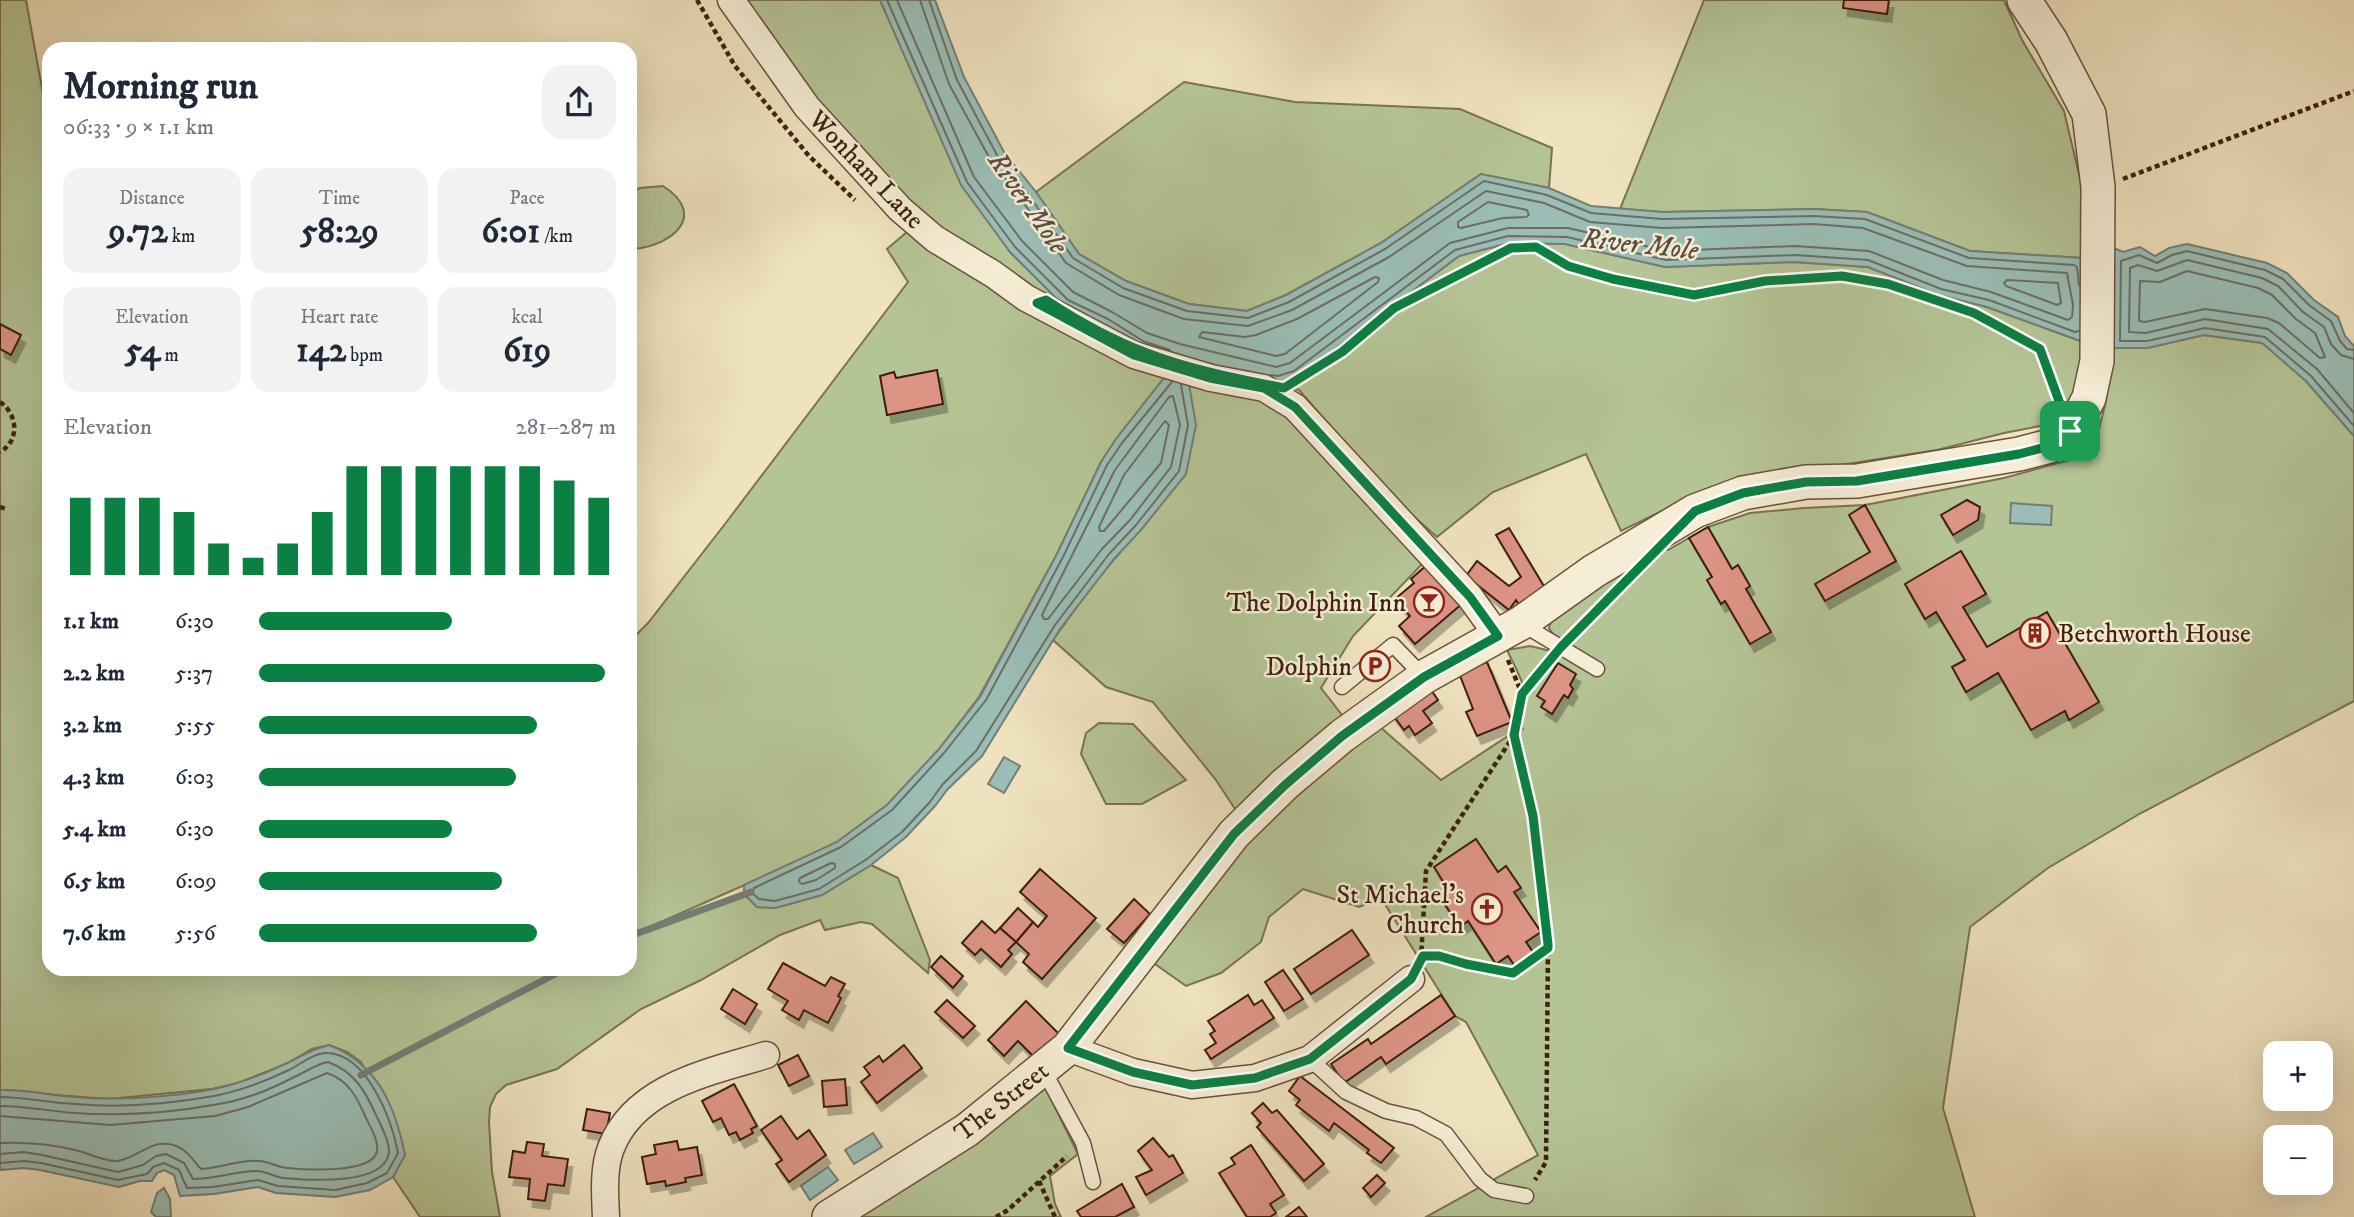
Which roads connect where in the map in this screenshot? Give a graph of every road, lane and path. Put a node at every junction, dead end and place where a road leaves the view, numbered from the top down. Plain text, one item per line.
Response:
1 (731, 0) edge
2 (2024, 0) edge
3 (2354, 91) edge
4 (2098, 187) junction
5 (1296, 381) dead end
6 (0, 402) edge
7 (2070, 431) junction
8 (0, 452) edge
9 (1617, 590) dead end
10 (1509, 629) junction
11 (1561, 647) junction
12 (1597, 669) dead end
13 (1424, 677) junction
14 (1342, 687) dead end
15 (1522, 694) junction
16 (1514, 735) junction
17 (1548, 948) junction
18 (1417, 967) junction
19 (1068, 1048) junction
20 (766, 1055) dead end
21 (1310, 1059) junction
22 (1042, 1069) junction
23 (1083, 1143) junction
24 (1039, 1181) junction
25 (1093, 1182) dead end
26 (1525, 1196) joint
27 (606, 1217) edge
28 (829, 1217) edge
29 (996, 1217) edge
30 (1055, 1217) edge

1 - 10 street, Wonham Lane
2 - 4 street, The Street
3 - 4 path
4 - 7 street, The Street
5 - 7 path
6 - 8 path
7 - 10 street, The Street
9 - 11 path
10 - 11 lane
10 - 13 street, The Street
10 - 15 path
11 - 12 lane
11 - 15 path
13 - 14 lane
13 - 19 street, The Street
15 - 16 path
16 - 17 path
16 - 18 path
17 - 18 path
17 - 26 path
18 - 21 street
19 - 21 street
19 - 22 street, The Street
20 - 27 street
21 - 26 lane
22 - 23 lane
22 - 28 street, The Street
23 - 24 path
23 - 25 lane
24 - 29 path
24 - 30 path

